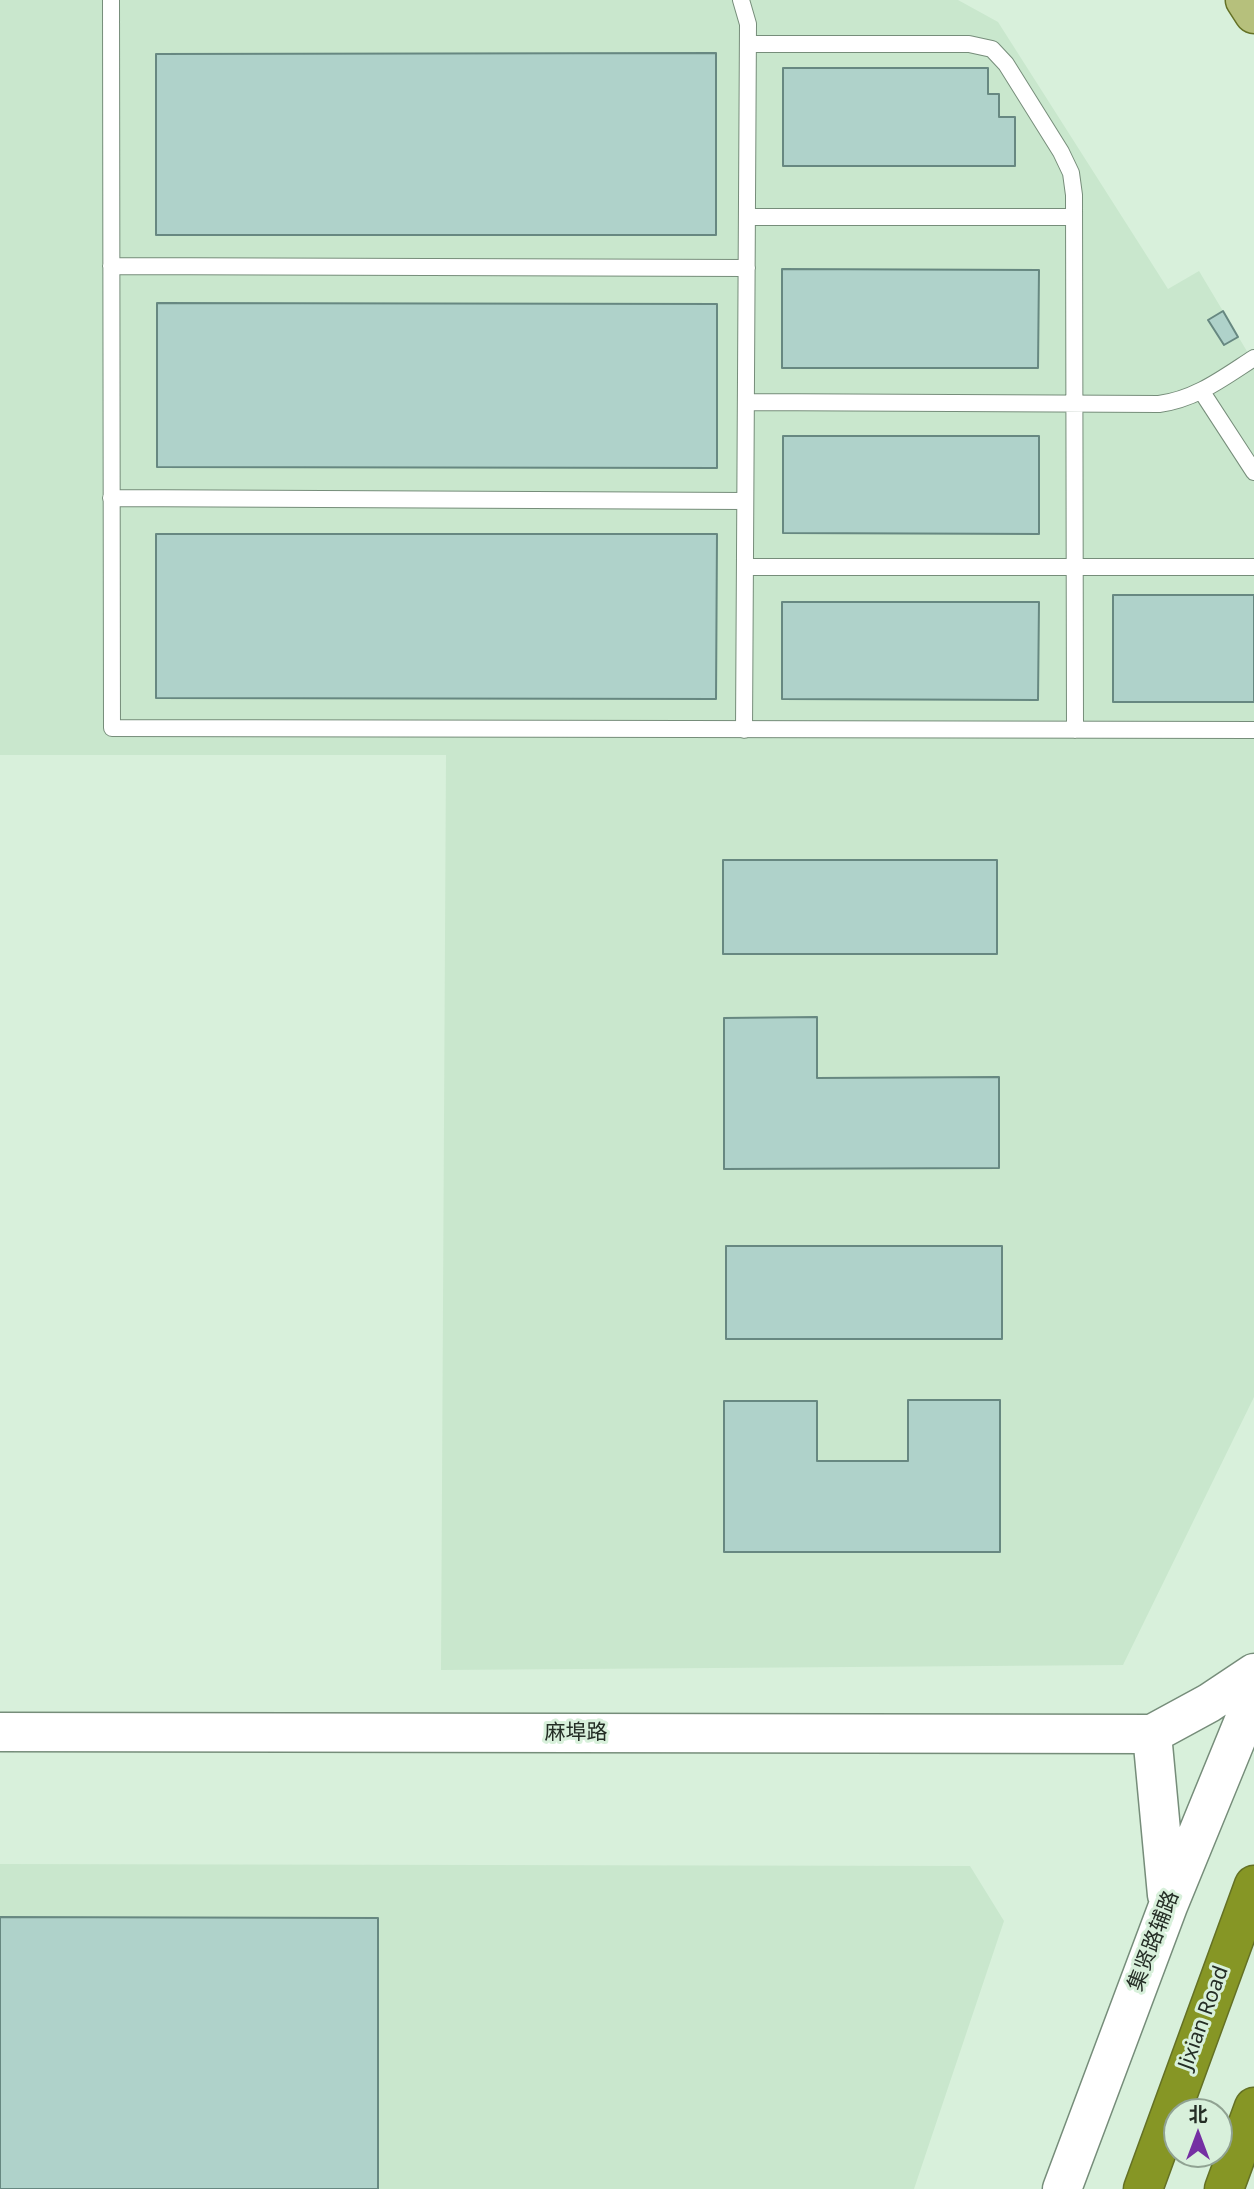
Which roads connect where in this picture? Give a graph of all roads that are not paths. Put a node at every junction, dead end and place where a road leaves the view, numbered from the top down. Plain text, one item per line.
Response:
1 (111, 0) edge
2 (741, 0) edge
3 (1245, 0) edge
4 (1254, 14) edge
5 (748, 44) junction
6 (1074, 217) junction
7 (747, 218) junction
8 (111, 266) junction
9 (747, 268) junction
10 (1254, 358) edge
11 (1202, 392) junction
12 (746, 402) junction
13 (1074, 404) junction
14 (1254, 472) edge
15 (111, 498) junction
16 (745, 501) junction
17 (745, 567) junction
18 (1075, 567) junction
19 (1254, 567) edge
20 (744, 730) junction
21 (1075, 730) junction
22 (1254, 730) edge
23 (1254, 1673) edge
24 (1254, 1696) edge
25 (0, 1732) edge
26 (1152, 1734) junction
27 (1254, 1886) edge
28 (1168, 1906) junction
29 (1254, 2107) edge
30 (1062, 2189) edge
31 (1143, 2189) edge
32 (1224, 2189) edge

1 - 8 lane
2 - 5 lane
3 - 4 main road
5 - 6 lane
5 - 7 lane
6 - 7 lane
6 - 13 lane
7 - 9 lane
8 - 9 lane
8 - 15 lane
9 - 12 lane
10 - 11 lane
11 - 13 lane
11 - 14 lane
12 - 13 lane
12 - 16 lane
13 - 18 lane
15 - 16 lane
15 - 20 lane
16 - 17 lane
17 - 18 lane
17 - 20 lane
18 - 19 lane
18 - 21 lane
20 - 21 lane
21 - 22 lane
23 - 26 street
24 - 28 street, 集贤路辅路
25 - 26 street, 麻埠路
26 - 28 street
27 - 31 highway, Jixian Road
28 - 30 street, 集贤路辅路
29 - 32 highway

